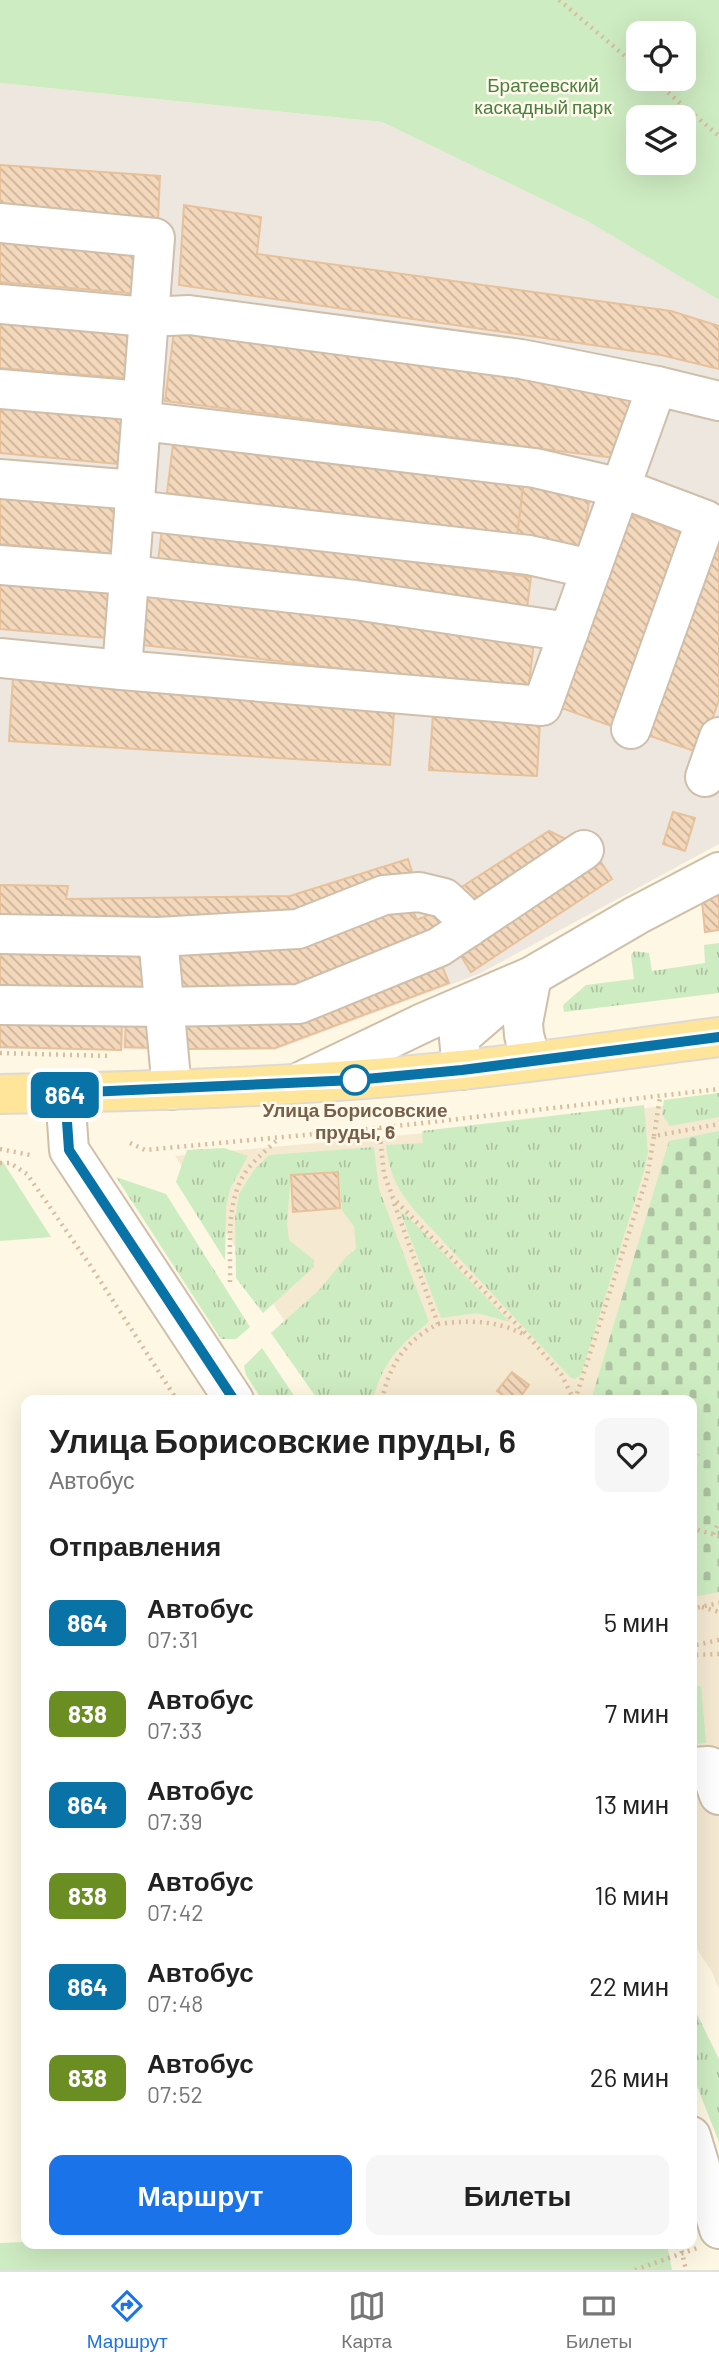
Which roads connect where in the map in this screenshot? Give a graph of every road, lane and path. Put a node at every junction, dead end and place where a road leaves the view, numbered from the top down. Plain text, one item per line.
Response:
1 (559, 0) edge
2 (626, 57) edge
3 (666, 91) edge
4 (719, 136) edge
5 (0, 223) edge
6 (0, 304) edge
7 (148, 317) junction
8 (657, 386) junction
9 (0, 389) edge
10 (719, 401) edge
11 (141, 411) junction
12 (0, 479) edge
13 (621, 488) junction
14 (135, 500) junction
15 (0, 565) edge
16 (592, 569) junction
17 (129, 575) junction
18 (569, 632) junction
19 (0, 658) edge
20 (122, 670) junction
21 (631, 729) dead end
22 (719, 737) edge
23 (705, 777) dead end
24 (584, 850) dead end
25 (719, 872) edge
26 (703, 913) dead end
27 (637, 915) junction
28 (468, 928) junction
29 (0, 934) edge
30 (158, 937) junction
31 (532, 976) junction
32 (0, 1005) edge
33 (164, 1007) junction
34 (719, 1037) edge
35 (531, 1061) junction
36 (462, 1070) junction
37 (298, 1083) junction
38 (719, 1089) edge
39 (172, 1090) junction
40 (65, 1093) junction
41 (0, 1094) edge
42 (660, 1097) junction
43 (719, 1124) edge
44 (379, 1128) junction
45 (654, 1136) junction
46 (280, 1137) junction
47 (130, 1143) dead end
48 (0, 1149) edge
49 (30, 1155) dead end
50 (0, 1163) edge
51 (393, 1198) junction
52 (230, 1282) dead end
53 (438, 1324) junction
54 (529, 1337) junction
55 (174, 1395) edge
56 (231, 1395) edge
57 (383, 1395) edge
58 (572, 1395) edge
59 (577, 1395) edge
60 (719, 1521) edge
61 (697, 1530) edge
62 (716, 1535) edge
63 (719, 1603) edge
64 (701, 1606) junction
65 (697, 1607) edge
66 (719, 1612) edge
67 (719, 1640) edge
68 (697, 1645) edge
69 (719, 1654) edge
70 (697, 1655) edge
71 (697, 1767) edge
72 (719, 1795) edge
73 (697, 2164) edge
74 (713, 2237) edge
75 (697, 2245) edge
76 (682, 2249) edge
77 (689, 2249) edge
78 (683, 2252) junction
79 (635, 2270) edge
80 (686, 2270) edge

1 - 2 path
3 - 4 path
5 - 7 street
6 - 7 street
7 - 8 street
7 - 11 street
8 - 10 street
8 - 13 street
9 - 11 street
11 - 13 street
11 - 14 street
12 - 14 street
13 - 16 street
13 - 21 street
14 - 16 street
14 - 17 street
15 - 17 street
16 - 18 street
17 - 18 street
17 - 20 street
18 - 20 street
19 - 20 street
22 - 23 street
24 - 28 street
25 - 27 street
26 - 27 street
27 - 31 street
28 - 30 street
28 - 33 street
29 - 30 street
30 - 33 street
31 - 35 street
31 - 36 street
31 - 37 street
32 - 33 street
33 - 39 street
34 - 35 main road
35 - 36 main road
36 - 37 main road
37 - 39 main road
38 - 42 path
39 - 40 main road
40 - 41 main road
40 - 56 street
42 - 44 path
42 - 45 path
43 - 45 path
44 - 46 path
44 - 51 path
45 - 59 path
46 - 47 path
46 - 52 path
48 - 49 path
50 - 55 path
51 - 53 path
51 - 54 path
53 - 54 path
53 - 57 path
54 - 58 path
60 - 62 path
61 - 62 path
63 - 64 path
64 - 65 path
64 - 66 path
67 - 68 path
69 - 70 path
71 - 72 street
73 - 74 street
74 - 75 path
76 - 78 path
77 - 78 path
78 - 79 path
78 - 80 path

